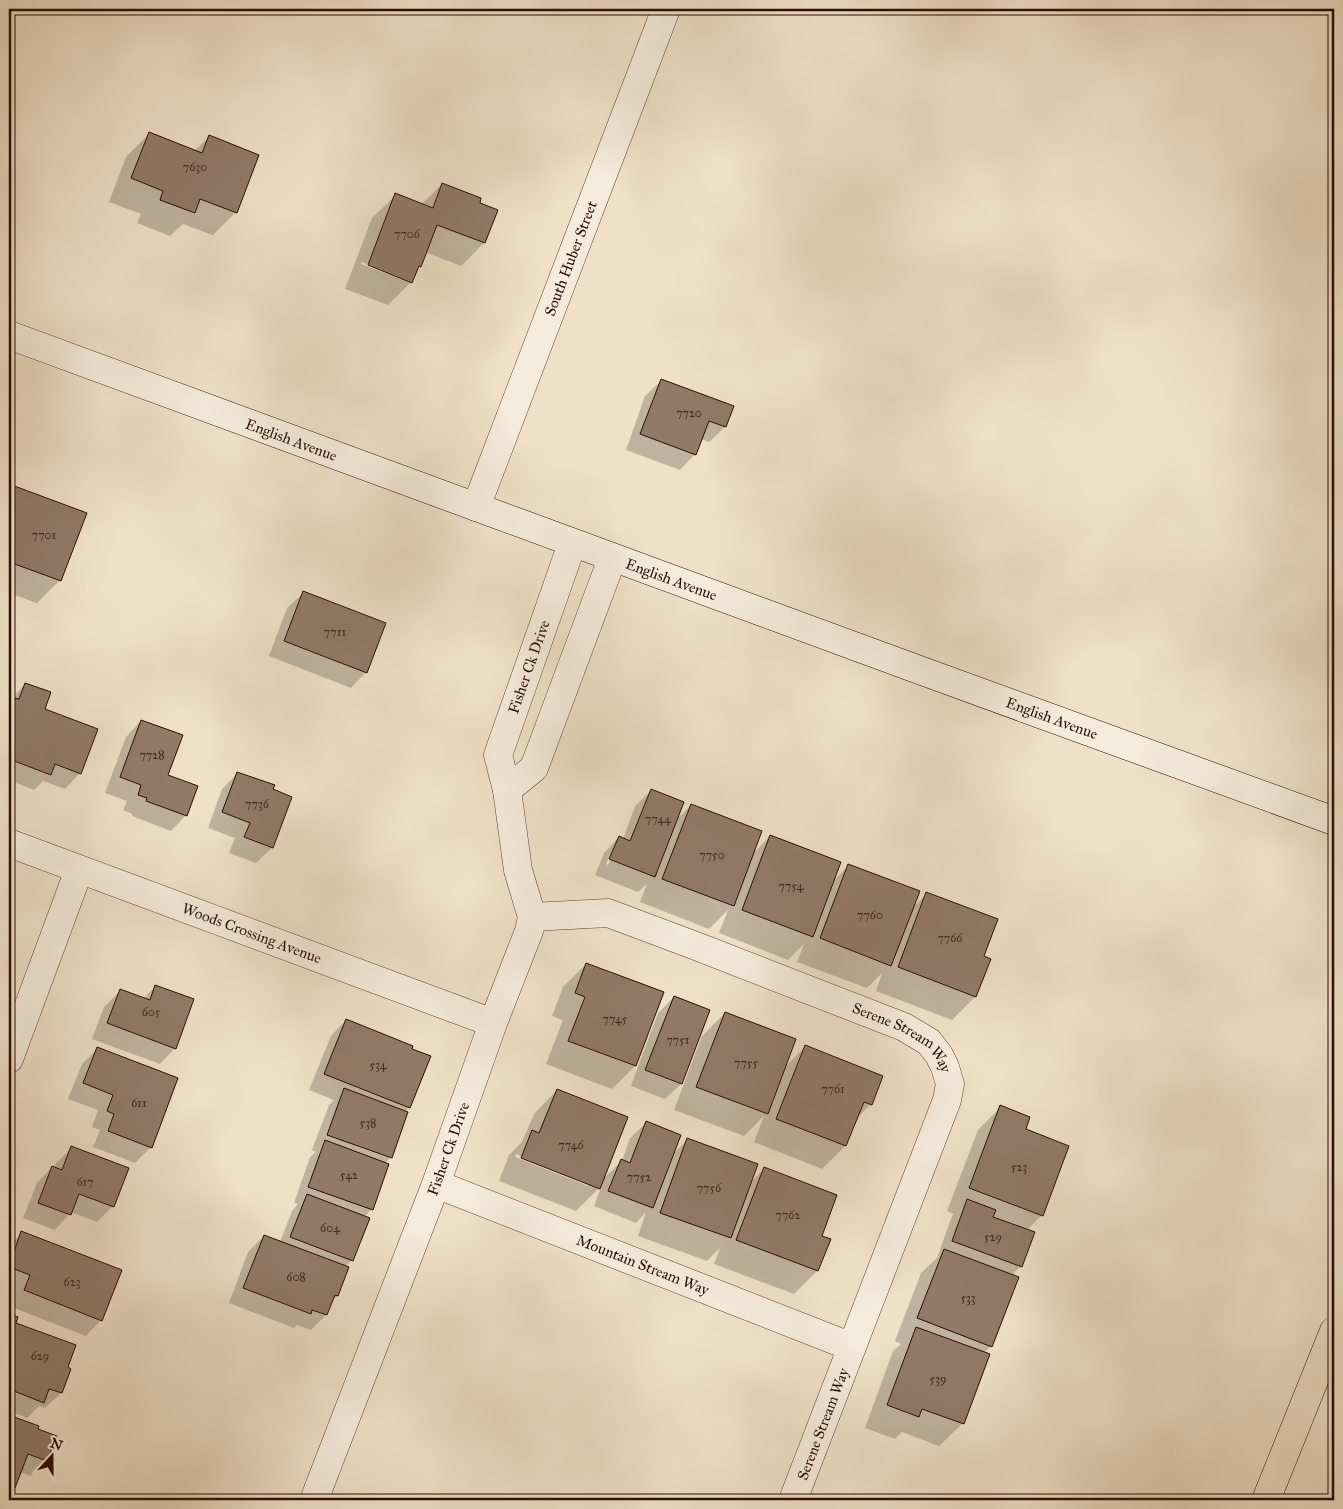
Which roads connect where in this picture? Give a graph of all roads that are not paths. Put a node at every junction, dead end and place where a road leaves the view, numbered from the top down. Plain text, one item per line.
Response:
1 (666, 9) edge
2 (9, 335) edge
3 (476, 507) junction
4 (572, 544) junction
5 (612, 558) junction
6 (507, 790) junction
7 (1334, 821) edge
8 (9, 843) edge
9 (80, 870) junction
10 (532, 917) junction
11 (493, 1023) junction
12 (9, 1059) edge
13 (436, 1184) junction
14 (1334, 1331) edge
15 (852, 1347) junction
16 (314, 1500) edge
17 (793, 1500) edge
18 (1266, 1500) edge

1 - 3 street, South Huber Street
2 - 3 street, English Avenue
3 - 4 street, English Avenue
4 - 5 street, English Avenue
4 - 6 street, Fisher Ck Drive
5 - 6 street
5 - 7 street, English Avenue
6 - 10 street, Fisher Ck Drive
8 - 9 street, Woods Crossing Avenue
9 - 11 street, Woods Crossing Avenue
9 - 12 street
10 - 11 street, Fisher Ck Drive
10 - 15 street, Serene Stream Way
11 - 13 street, Fisher Ck Drive
13 - 15 street, Mountain Stream Way
13 - 16 street, Fisher Ck Drive
14 - 18 highway
15 - 17 street, Serene Stream Way

